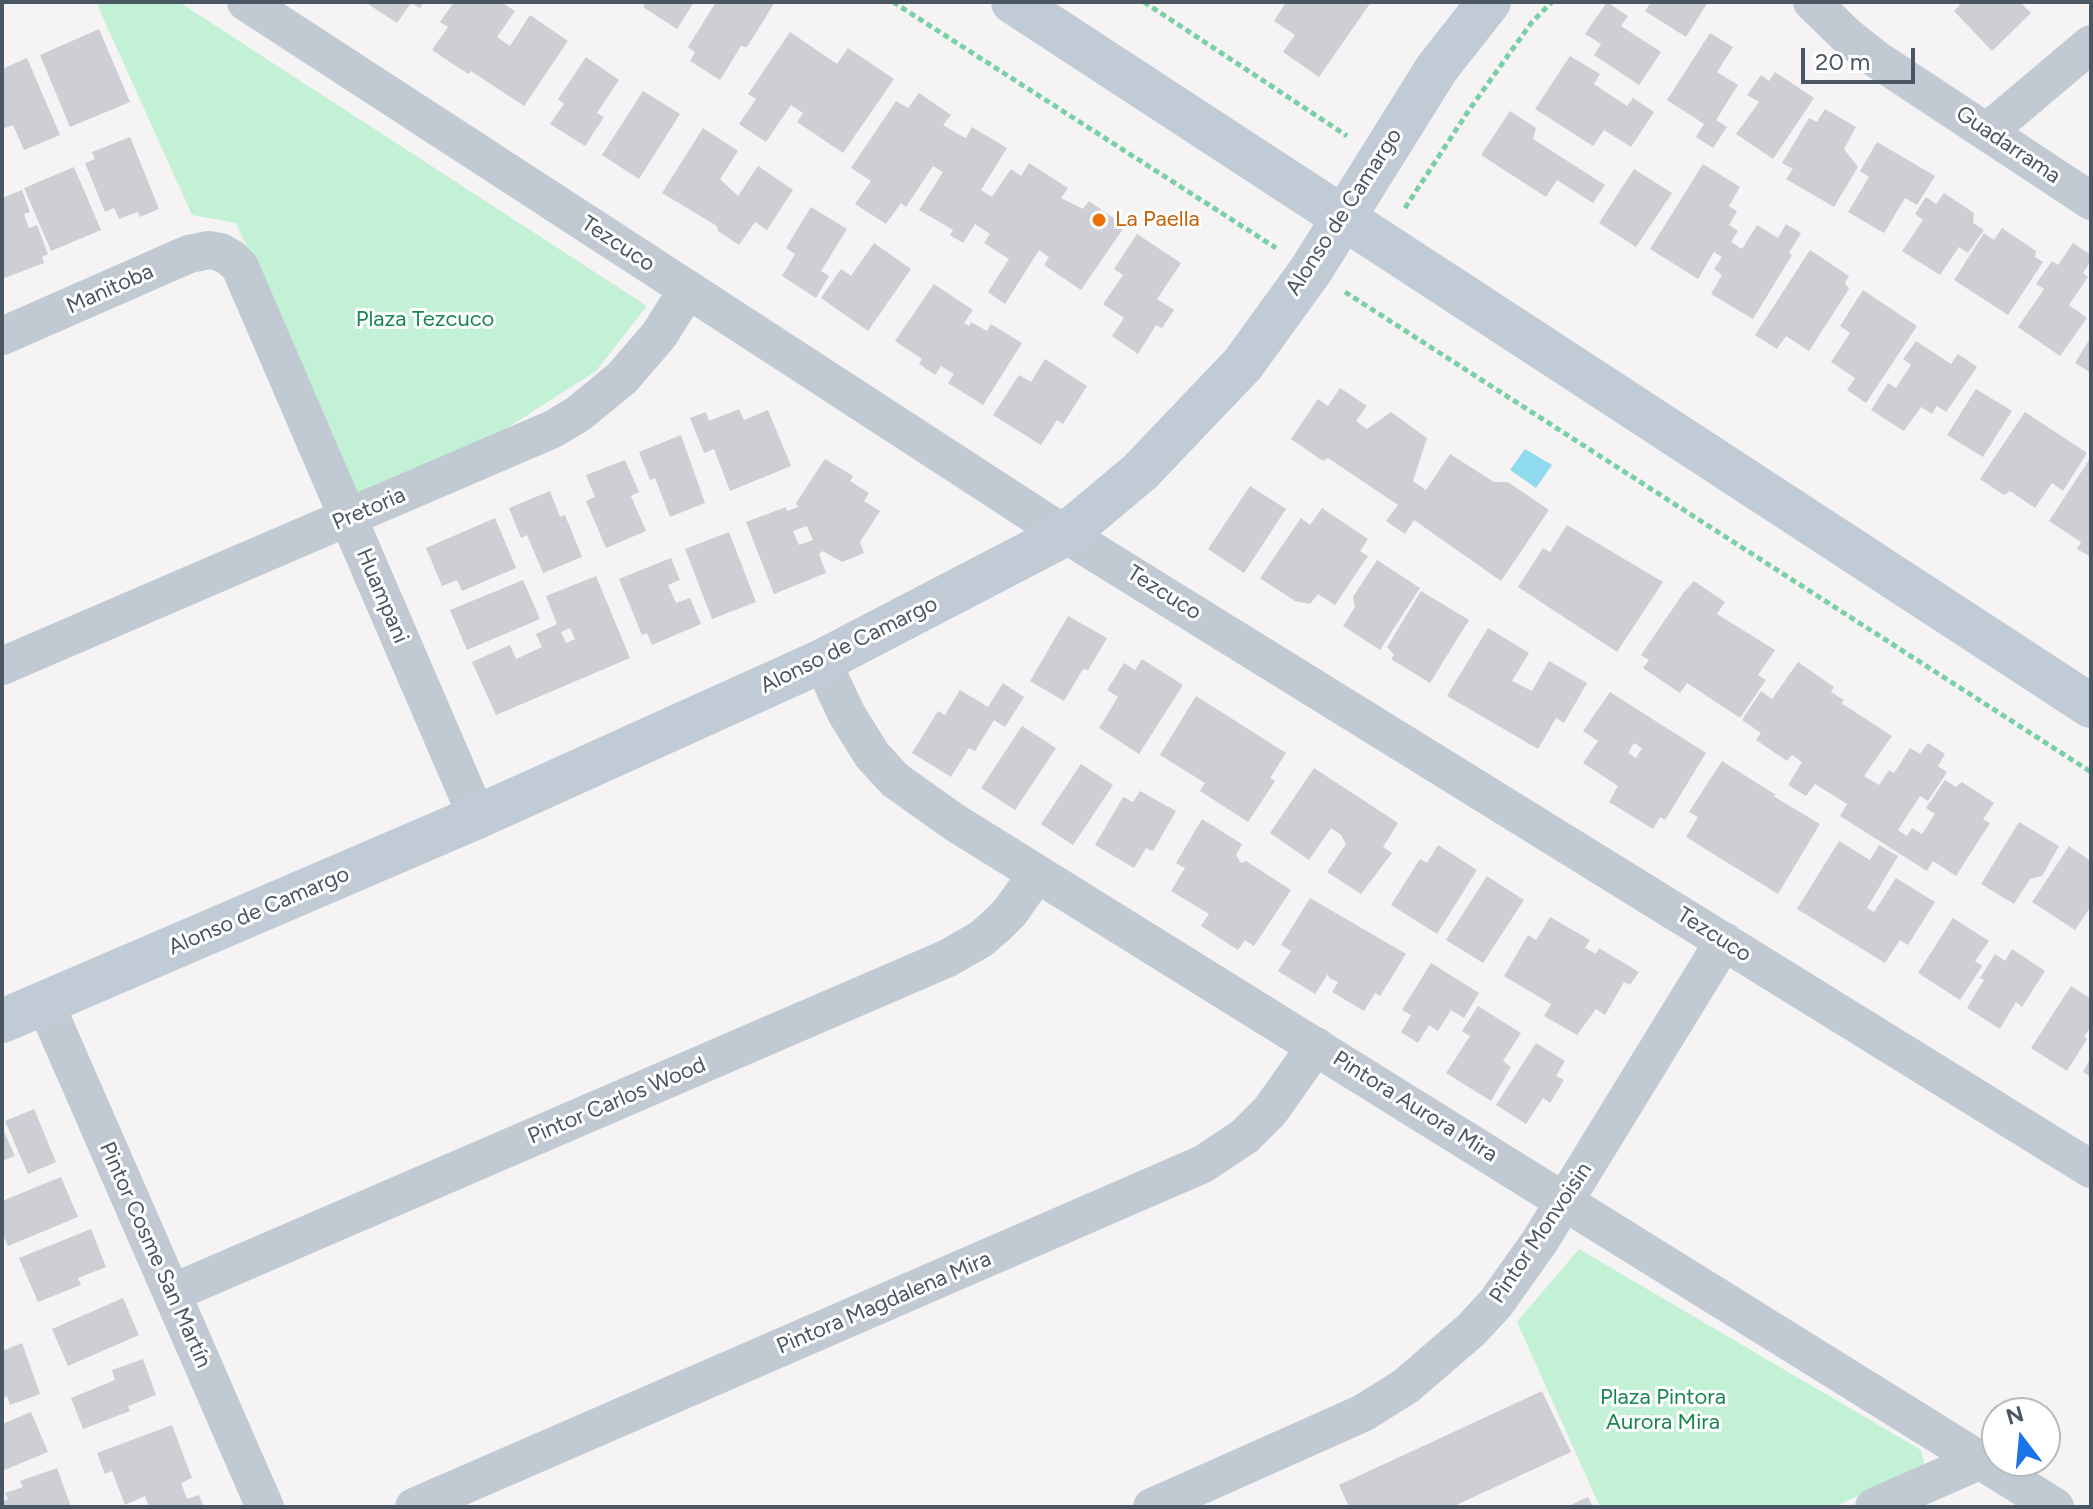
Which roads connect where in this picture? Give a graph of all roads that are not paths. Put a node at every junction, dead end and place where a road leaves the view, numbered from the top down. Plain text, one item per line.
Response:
1 (246, 2) edge
2 (1013, 2) edge
3 (1489, 2) edge
4 (1812, 2) edge
5 (2091, 44) edge
6 (1988, 131) junction
7 (2091, 201) edge
8 (1344, 218) junction
9 (220, 252) joint
10 (688, 289) junction
11 (2, 336) edge
12 (348, 518) junction
13 (1066, 534) junction
14 (822, 661) junction
15 (2, 666) edge
16 (2091, 706) edge
17 (477, 817) junction
18 (1037, 874) junction
19 (1724, 941) junction
20 (45, 1003) junction
21 (2, 1021) edge
22 (1316, 1046) junction
23 (2091, 1169) edge
24 (1565, 1200) junction
25 (172, 1293) junction
26 (1981, 1460) joint
27 (2008, 1477) edge
28 (265, 1507) edge
29 (414, 1507) edge
30 (1152, 1507) edge
31 (1874, 1507) edge
32 (2055, 1507) edge

1 - 10 street, Tezcuco
2 - 8 street
3 - 8 street, Alonso de Camargo
4 - 6 street, Guadarrama
5 - 6 street
6 - 7 street, Guadarrama
8 - 13 street, Alonso de Camargo
8 - 16 street
9 - 11 street, Manitoba
9 - 12 street, Huampani
10 - 12 street, Pretoria
10 - 13 street, Tezcuco
12 - 15 street, Pretoria
12 - 17 street, Huampani
13 - 14 street, Alonso de Camargo
13 - 19 street, Tezcuco
14 - 17 street, Alonso de Camargo
14 - 18 street, Pintora Aurora Mira
17 - 20 street, Alonso de Camargo
18 - 22 street, Pintora Aurora Mira
18 - 25 street, Pintor Carlos Wood
19 - 23 street, Tezcuco
19 - 24 street, Pintor Monvoisin
20 - 21 street, Alonso de Camargo
20 - 25 street, Pintor Cosme San Martín
22 - 24 street, Pintora Aurora Mira
22 - 29 street, Pintora Magdalena Mira
24 - 26 street, Pintora Aurora Mira
24 - 30 street, Pintor Monvoisin
25 - 28 street, Pintor Cosme San Martín
26 - 31 street
27 - 32 street, Pintora Aurora Mira

